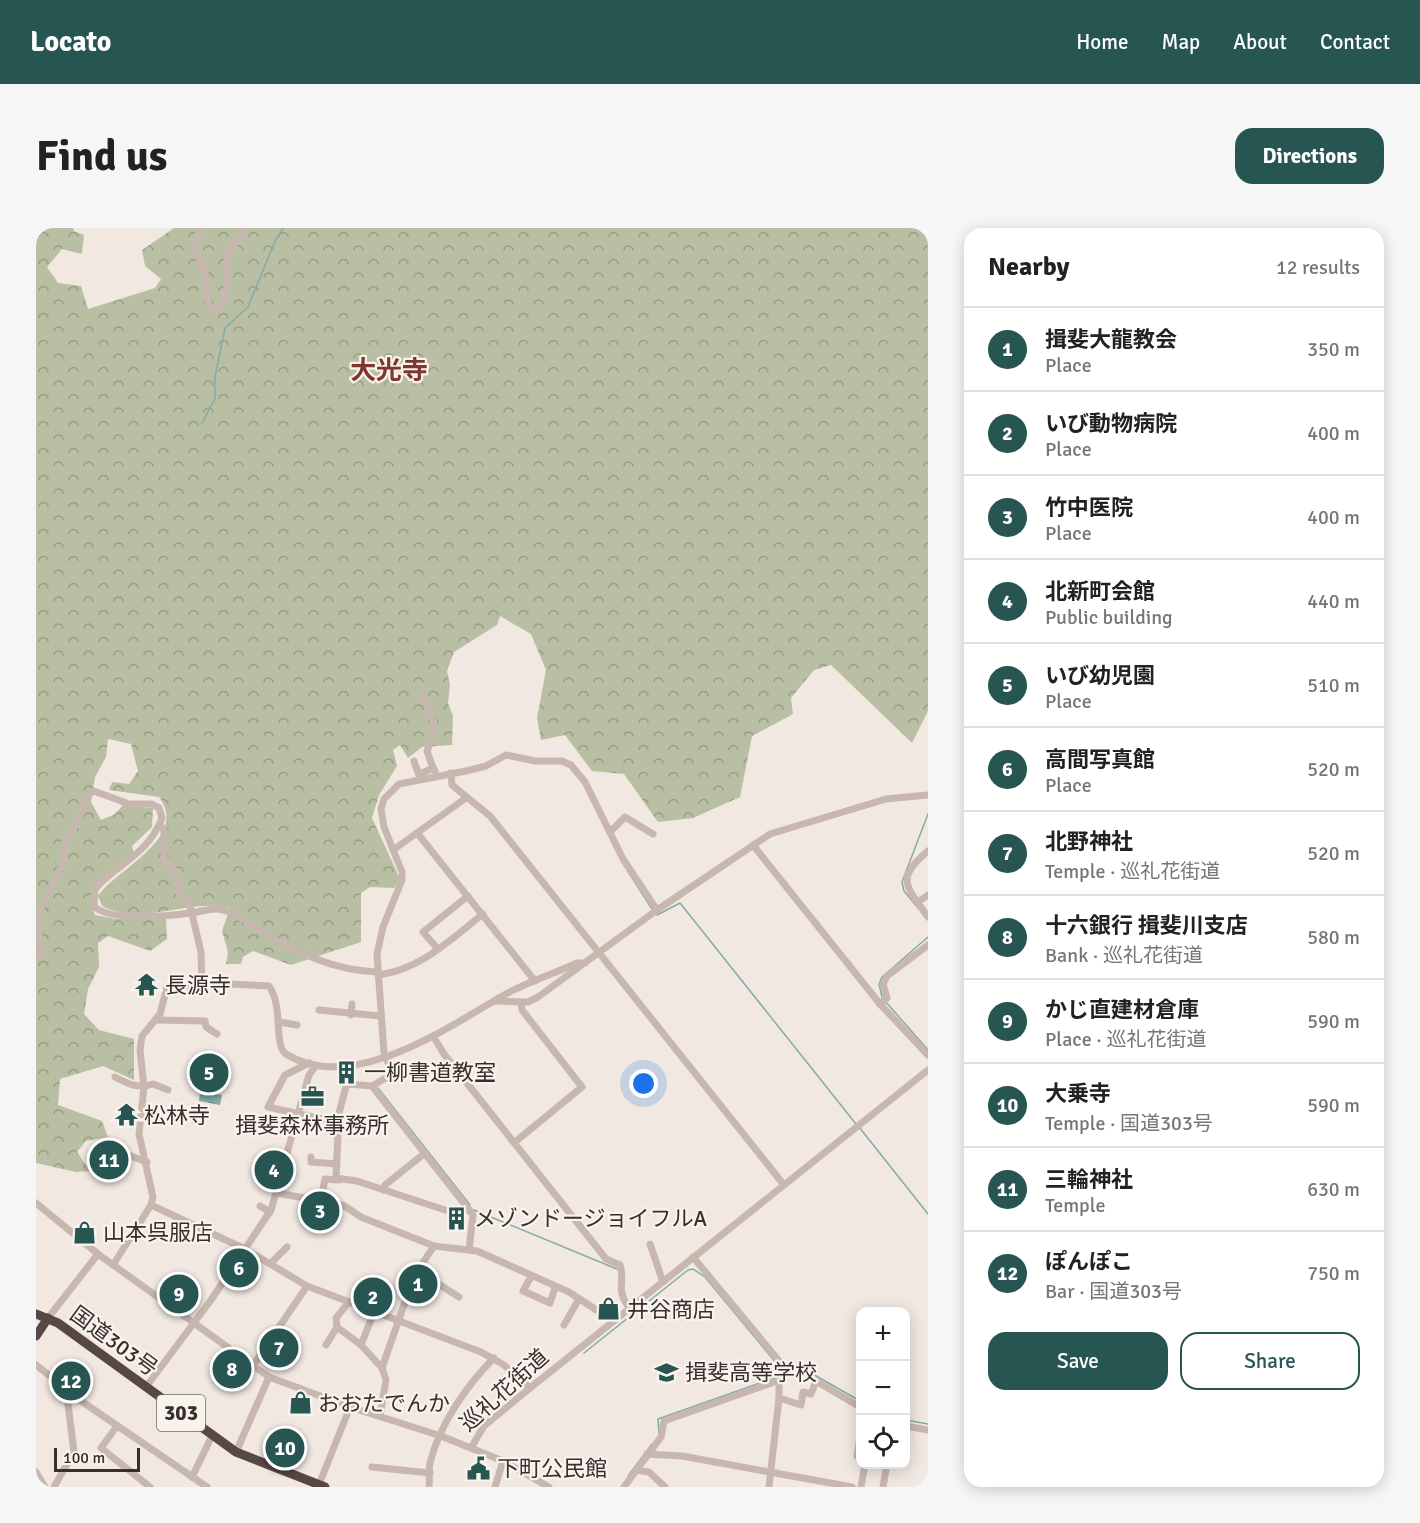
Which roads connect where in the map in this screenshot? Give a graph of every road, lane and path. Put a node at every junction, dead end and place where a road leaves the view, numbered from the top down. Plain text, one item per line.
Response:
1 (201, 228) edge
2 (244, 228) edge
3 (423, 696) dead end
4 (414, 761) dead end
5 (435, 772) junction
6 (451, 773) junction
7 (420, 777) junction
8 (928, 795) edge
9 (466, 798) junction
10 (160, 825) junction
11 (610, 832) junction
12 (418, 834) junction
13 (653, 834) dead end
14 (753, 845) junction
15 (393, 850) junction
16 (928, 851) edge
17 (928, 895) edge
18 (468, 896) junction
19 (918, 902) junction
20 (657, 910) junction
21 (191, 913) junction
22 (483, 914) junction
23 (928, 917) edge
24 (928, 945) edge
25 (438, 949) junction
26 (599, 951) junction
27 (36, 957) edge
28 (585, 963) junction
29 (377, 974) junction
30 (535, 981) junction
31 (202, 985) junction
32 (495, 1001) junction
33 (352, 1004) dead end
34 (521, 1004) dead end
35 (880, 1004) junction
36 (319, 1010) dead end
37 (351, 1015) junction
38 (380, 1016) junction
39 (156, 1020) junction
40 (280, 1022) junction
41 (297, 1025) dead end
42 (217, 1034) dead end
43 (433, 1036) junction
44 (928, 1055) edge
45 (386, 1058) junction
46 (312, 1065) junction
47 (928, 1071) edge
48 (115, 1077) dead end
49 (372, 1086) junction
50 (144, 1087) junction
51 (168, 1090) dead end
52 (299, 1114) junction
53 (340, 1123) junction
54 (515, 1142) junction
55 (120, 1152) dead end
56 (425, 1153) junction
57 (311, 1158) dead end
58 (259, 1159) dead end
59 (147, 1162) junction
60 (337, 1164) junction
61 (285, 1165) junction
62 (339, 1180) junction
63 (784, 1185) junction
64 (383, 1190) junction
65 (277, 1193) junction
66 (321, 1200) junction
67 (36, 1203) edge
68 (151, 1205) junction
69 (260, 1206) dead end
70 (469, 1209) junction
71 (270, 1212) junction
72 (650, 1244) dead end
73 (434, 1246) junction
74 (286, 1247) dead end
75 (245, 1249) junction
76 (469, 1250) junction
77 (98, 1254) junction
78 (693, 1257) junction
79 (271, 1263) junction
80 (113, 1265) junction
81 (414, 1276) junction
82 (531, 1277) junction
83 (663, 1282) junction
84 (307, 1286) junction
85 (555, 1288) junction
86 (459, 1297) dead end
87 (579, 1299) junction
88 (349, 1302) junction
89 (630, 1309) junction
90 (374, 1312) junction
91 (36, 1314) edge
92 (48, 1318) junction
93 (398, 1322) junction
94 (614, 1322) junction
95 (193, 1323) junction
96 (564, 1325) dead end
97 (337, 1327) junction
98 (36, 1336) edge
99 (326, 1345) dead end
100 (361, 1345) junction
101 (494, 1358) junction
102 (36, 1365) edge
103 (252, 1366) junction
104 (382, 1368) junction
105 (269, 1377) junction
106 (780, 1380) junction
107 (146, 1387) junction
108 (66, 1388) junction
109 (530, 1388) junction
110 (779, 1398) junction
111 (856, 1404) edge
112 (350, 1407) junction
113 (380, 1416) junction
114 (117, 1426) junction
115 (910, 1427) edge
116 (928, 1430) edge
117 (212, 1436) junction
118 (441, 1436) junction
119 (471, 1448) junction
120 (236, 1452) junction
121 (647, 1455) junction
122 (503, 1461) junction
123 (372, 1467) dead end
124 (864, 1469) edge
125 (886, 1469) edge
126 (636, 1470) junction
127 (36, 1472) edge
128 (772, 1472) junction
129 (430, 1473) junction
130 (194, 1478) junction
131 (321, 1486) edge
132 (45, 1487) edge
133 (54, 1487) edge
134 (150, 1487) edge
135 (191, 1487) edge
136 (207, 1487) edge
137 (429, 1487) edge
138 (495, 1487) edge
139 (549, 1487) edge
140 (624, 1487) edge
141 (665, 1487) edge
142 (769, 1487) edge
143 (852, 1487) edge
144 (861, 1487) edge
145 (883, 1487) edge

1 - 2 street
3 - 5 street
4 - 7 street
5 - 6 street
5 - 7 street
6 - 9 street
6 - 11 street
7 - 15 street
8 - 14 street
9 - 12 street
9 - 26 street
10 - 21 street
10 - 21 street
10 - 27 street
11 - 13 street
11 - 20 street
12 - 15 street
12 - 18 street
14 - 20 street
14 - 35 street
15 - 29 street
16 - 19 street
17 - 19 street
18 - 22 street
18 - 25 street
19 - 23 street
20 - 26 street
21 - 29 street
21 - 31 street
22 - 25 street
22 - 30 street
24 - 35 street
25 - 29 street
26 - 28 street
26 - 63 street
28 - 30 street
28 - 32 street
29 - 38 street
30 - 32 street
31 - 39 street
31 - 40 street
32 - 43 street
33 - 37 street
34 - 54 street
35 - 44 street
36 - 37 street
37 - 38 street
38 - 45 street
39 - 42 street
39 - 50 street
40 - 41 street
40 - 46 street
43 - 45 street
43 - 54 street
45 - 46 street
45 - 49 street
46 - 52 street
46 - 52 street
47 - 63 street, 巡礼花街道
48 - 50 street
49 - 53 street
49 - 56 street
50 - 51 street
50 - 59 street
52 - 53 street
52 - 61 street
53 - 60 street
54 - 89 street
55 - 59 street
56 - 64 street
56 - 70 street
57 - 60 street
58 - 61 street
59 - 68 street
60 - 62 street
61 - 65 street
62 - 64 street
62 - 66 street
63 - 78 street, 巡礼花街道
64 - 70 street
65 - 66 street
65 - 71 street
66 - 73 street
67 - 77 street, 巡礼花街道
68 - 75 street
68 - 80 street
69 - 71 street
70 - 76 street
71 - 75 street
72 - 83 street
73 - 76 street
73 - 81 street
74 - 79 street
75 - 79 street
75 - 95 street
76 - 82 street
77 - 80 street, 巡礼花街道
77 - 92 street
78 - 83 street, 巡礼花街道
78 - 106 street
79 - 84 street
80 - 95 street, 巡礼花街道
81 - 86 street
81 - 93 street
82 - 85 street
82 - 85 street
83 - 89 street, 巡礼花街道
84 - 88 street
84 - 103 street
85 - 87 street
87 - 94 street
87 - 96 street
88 - 90 street
88 - 97 street
89 - 94 street, 巡礼花街道
90 - 93 street
90 - 100 street
91 - 92 highway, 国道303号 / 303
92 - 98 highway
92 - 107 highway, 国道303号 / 303
93 - 101 street
93 - 104 street
94 - 109 street, 巡礼花街道
95 - 103 street, 巡礼花街道
95 - 107 street
97 - 99 street
97 - 100 street
100 - 104 street
101 - 109 street
101 - 118 street
102 - 108 street
103 - 105 street, 巡礼花街道
104 - 113 street
105 - 112 street, 巡礼花街道
105 - 120 street
106 - 110 street
106 - 121 street
107 - 117 highway, 国道303号 / 303
108 - 114 street
108 - 133 street
109 - 119 street, 巡礼花街道
110 - 111 street
110 - 128 street
112 - 113 street, 巡礼花街道
112 - 131 street
113 - 118 street, 巡礼花街道
114 - 130 street
114 - 134 street
115 - 116 street
117 - 120 highway, 国道303号 / 303
117 - 130 street
118 - 119 street, 巡礼花街道
118 - 129 street
119 - 122 street
120 - 131 highway, 国道303号 / 303
121 - 126 street
121 - 128 street
122 - 138 street
122 - 139 street
123 - 129 street
124 - 144 street
125 - 145 street
126 - 140 street
126 - 141 street
127 - 132 street
128 - 142 street
128 - 143 street
129 - 137 street
130 - 135 street
130 - 136 street

